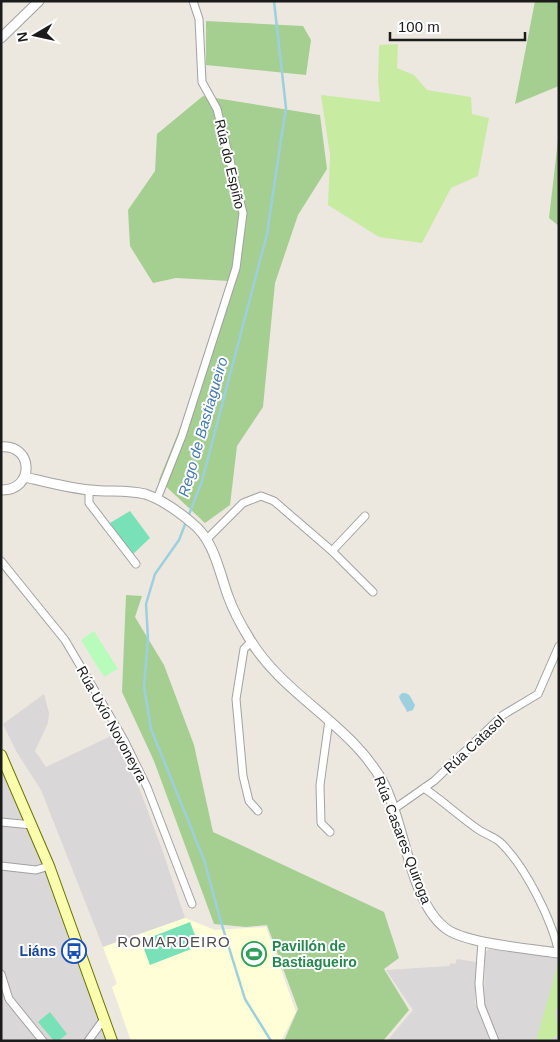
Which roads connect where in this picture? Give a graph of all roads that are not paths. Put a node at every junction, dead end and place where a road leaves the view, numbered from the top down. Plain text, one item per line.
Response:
1 (39, 1) edge
2 (193, 1) edge
3 (1, 38) edge
4 (1, 447) edge
5 (25, 477) junction
6 (1, 490) edge
7 (89, 490) junction
8 (157, 499) junction
9 (365, 516) dead end
10 (206, 540) junction
11 (332, 550) junction
12 (1, 562) edge
13 (136, 564) dead end
14 (373, 592) dead end
15 (251, 642) junction
16 (559, 646) edge
17 (329, 720) junction
18 (1, 755) edge
19 (424, 788) junction
20 (394, 809) junction
21 (258, 811) dead end
22 (1, 822) edge
23 (32, 825) junction
24 (330, 832) dead end
25 (1, 866) edge
26 (49, 866) junction
27 (192, 904) dead end
28 (482, 941) junction
29 (559, 953) edge
30 (1, 974) edge
31 (104, 1018) junction
32 (43, 1041) edge
33 (88, 1041) edge
34 (112, 1041) edge
35 (495, 1041) edge

1 - 3 street
2 - 8 street, Rúa do Espiño
4 - 5 street
5 - 6 street
5 - 7 street, Rúa Casares Quiroga
7 - 8 street, Rúa Casares Quiroga
7 - 13 street
8 - 10 street, Rúa Casares Quiroga
9 - 11 street
10 - 11 street
10 - 15 street, Rúa Casares Quiroga
11 - 14 street
12 - 27 street, Rúa Uxío Novoneyra
15 - 17 street, Rúa Casares Quiroga
15 - 21 street
16 - 19 street, Rúa Catasol
17 - 20 street, Rúa Casares Quiroga
17 - 24 street
18 - 23 main road
19 - 20 street, Rúa Catasol
19 - 29 street
20 - 28 street, Rúa Casares Quiroga
22 - 23 street
23 - 26 main road
25 - 26 street
26 - 31 main road
28 - 29 street, Rúa Casares Quiroga
28 - 35 street
30 - 32 street
31 - 33 street
31 - 34 main road

